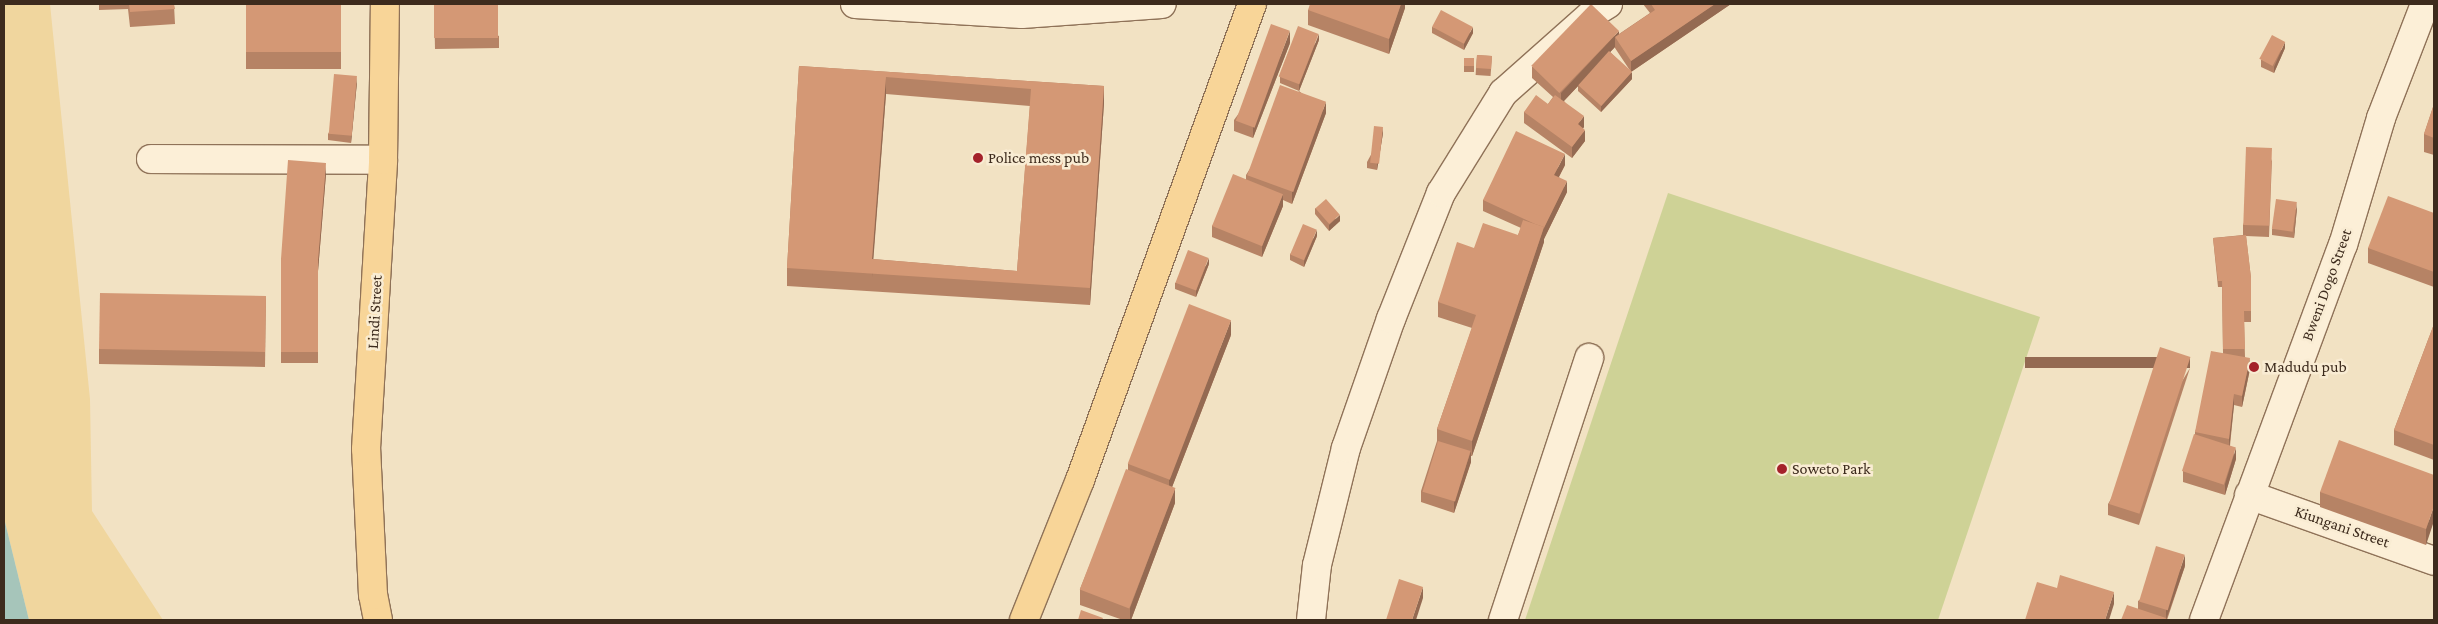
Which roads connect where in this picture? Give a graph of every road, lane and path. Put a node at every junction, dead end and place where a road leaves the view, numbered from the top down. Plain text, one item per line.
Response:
1 (386, 4) edge
2 (855, 4) edge
3 (1162, 4) edge
4 (1252, 4) edge
5 (1608, 4) edge
6 (2424, 4) edge
7 (151, 160) dead end
8 (384, 160) junction
9 (1589, 358) dead end
10 (2250, 495) junction
11 (2434, 561) edge
12 (378, 620) edge
13 (1024, 620) edge
14 (1311, 620) edge
15 (1503, 620) edge
16 (2204, 620) edge

1 - 8 main road, Lindi Street
2 - 3 street
4 - 13 main road
5 - 14 street
6 - 10 street, Bweni Dogo Street
7 - 8 street
8 - 12 main road, Lindi Street
9 - 15 street
10 - 11 street, Kiungani Street
10 - 16 street, Bweni Dogo Street

